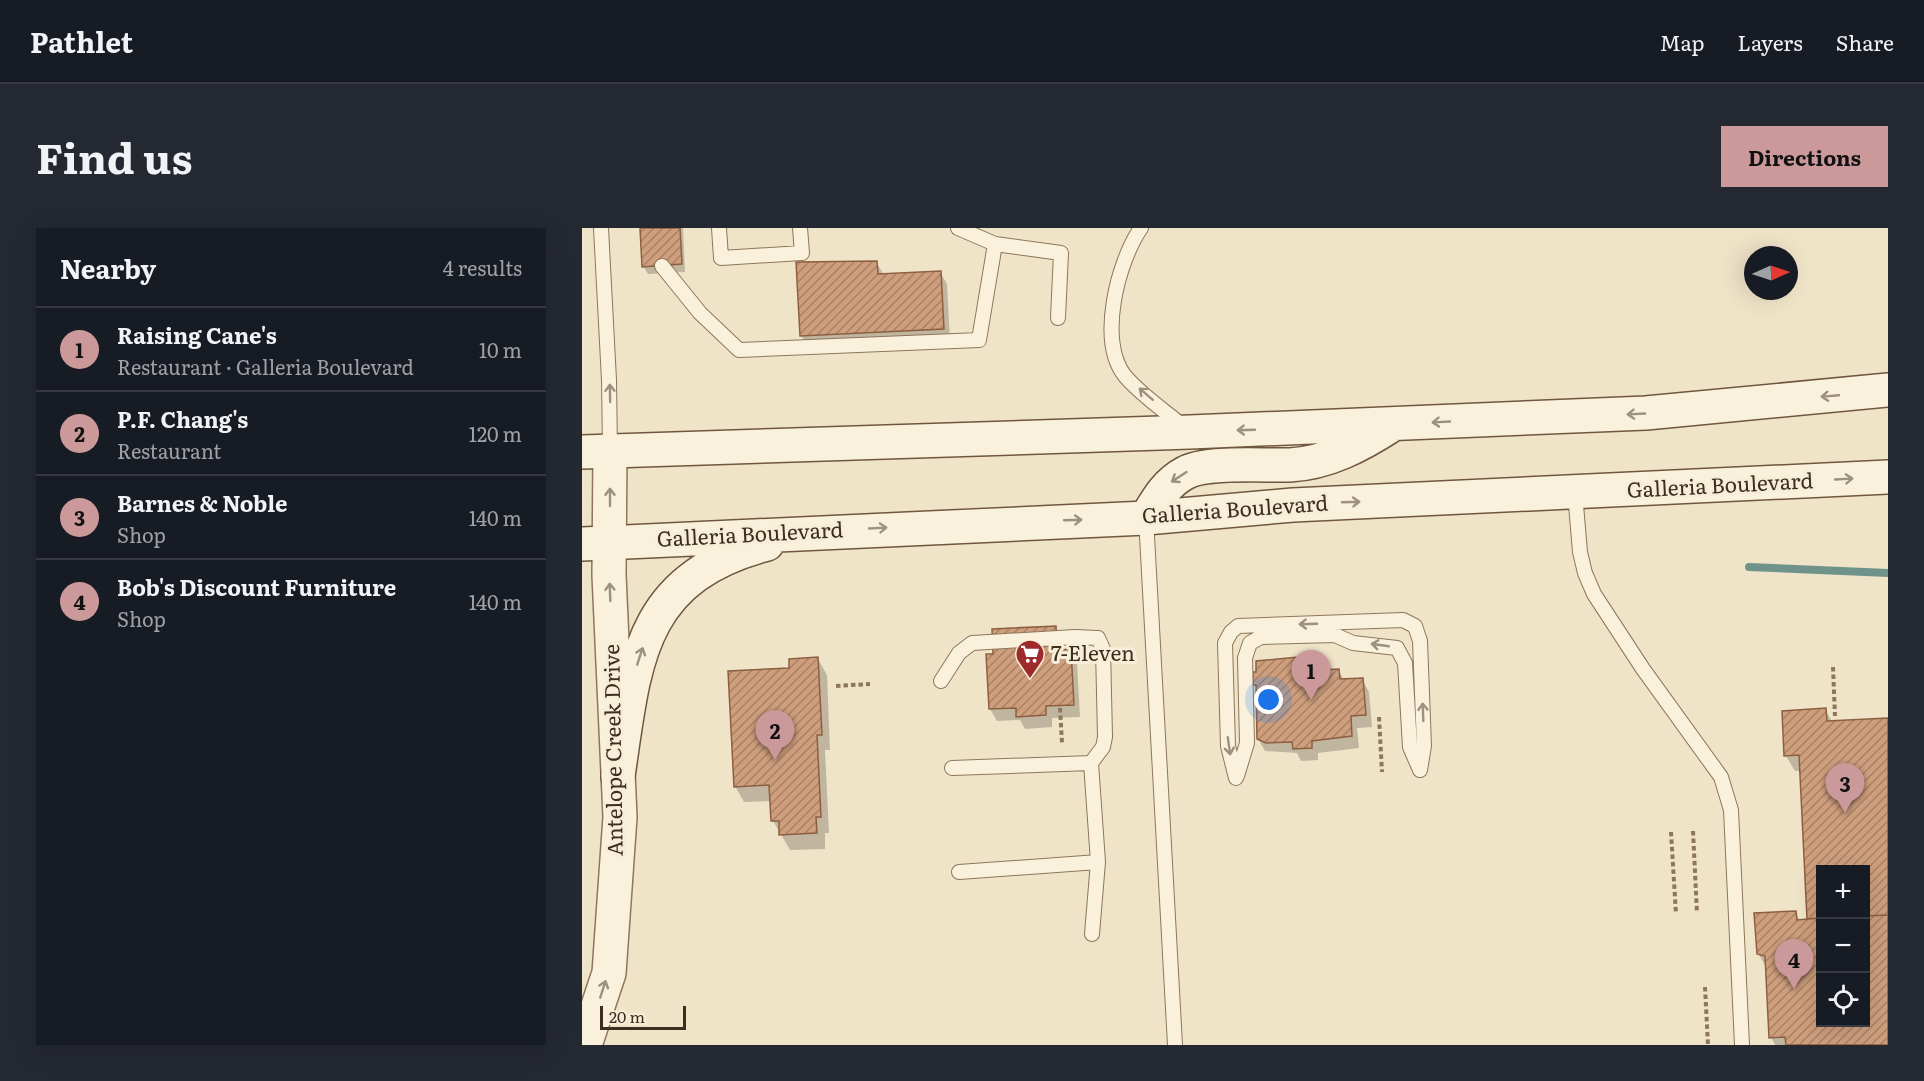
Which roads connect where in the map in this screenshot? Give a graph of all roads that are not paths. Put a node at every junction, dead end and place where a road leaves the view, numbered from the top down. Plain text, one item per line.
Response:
1 (601, 228) edge
2 (719, 228) edge
3 (800, 228) edge
4 (958, 228) edge
5 (1141, 228) edge
6 (995, 244) junction
7 (662, 266) dead end
8 (1058, 318) dead end
9 (1888, 390) edge
10 (1394, 424) junction
11 (1190, 432) junction
12 (596, 452) edge
13 (1888, 477) edge
14 (1575, 493) junction
15 (1146, 518) junction
16 (819, 531) junction
17 (596, 543) edge
18 (941, 681) dead end
19 (1091, 763) junction
20 (952, 768) dead end
21 (618, 776) junction
22 (1236, 778) joint
23 (1098, 862) junction
24 (959, 872) dead end
25 (1092, 934) dead end
26 (585, 1045) edge
27 (1175, 1045) edge
28 (1742, 1045) edge

12 -> 1 lane
2 - 3 lane
4 - 6 lane
11 -> 5 lane
6 - 7 lane
6 - 8 lane
9 -> 10 main road
10 -> 11 main road
10 -> 15 main road
11 - 12 main road
17 -> 12 main road, Antelope Creek Drive
14 -> 13 main road, Galleria Boulevard
15 -> 14 main road, Galleria Boulevard
14 - 28 lane
16 -> 15 main road, Galleria Boulevard
15 - 27 lane
16 - 17 main road, Galleria Boulevard
21 -> 16 main road
21 -> 17 main road, Antelope Creek Drive
18 - 19 lane
19 - 20 lane
19 - 23 lane
26 -> 21 main road, Antelope Creek Drive
22 - 22 lane
23 - 24 lane
23 - 25 lane

